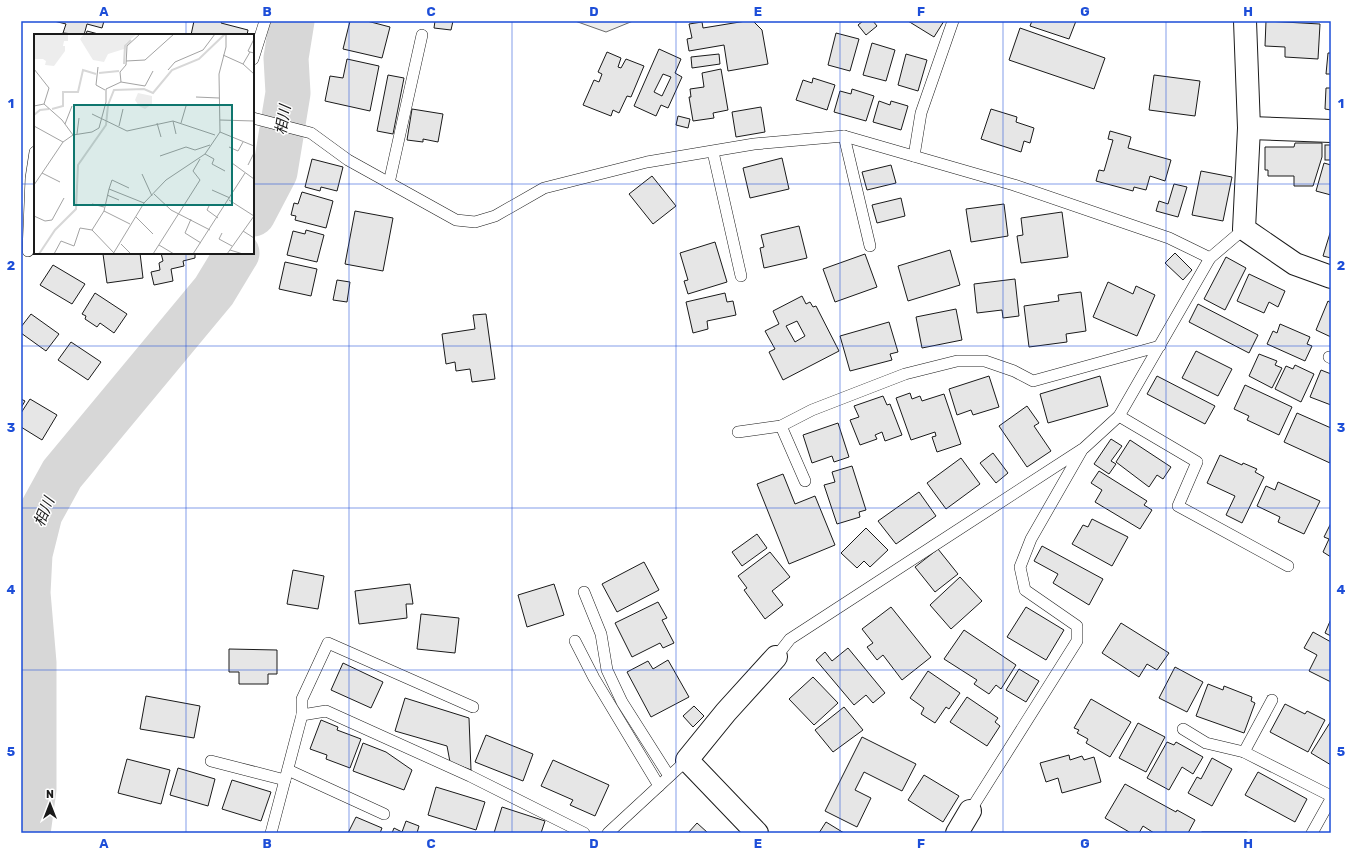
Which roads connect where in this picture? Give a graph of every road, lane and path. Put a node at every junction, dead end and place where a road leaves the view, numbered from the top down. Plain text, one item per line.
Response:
1 (265, 21) edge
2 (953, 21) edge
3 (1245, 21) edge
4 (422, 35) dead end
5 (254, 56) edge
6 (254, 118) edge
7 (1249, 128) junction
8 (1331, 131) edge
9 (844, 136) junction
10 (713, 152) junction
11 (914, 156) junction
12 (34, 158) edge
13 (389, 183) junction
14 (1244, 228) junction
15 (870, 246) dead end
16 (28, 251) edge
17 (1210, 258) junction
18 (741, 276) dead end
19 (1331, 277) edge
20 (1160, 346) junction
21 (1119, 416) junction
22 (781, 426) junction
23 (738, 432) dead end
24 (1084, 448) junction
25 (806, 481) dead end
26 (1288, 566) dead end
27 (584, 592) dead end
28 (575, 641) dead end
29 (776, 657) joint
30 (1272, 700) dead end
31 (473, 707) dead end
32 (302, 715) junction
33 (1183, 729) dead end
34 (1244, 752) junction
35 (687, 760) junction
36 (211, 761) dead end
37 (286, 775) junction
38 (669, 776) junction
39 (659, 786) junction
40 (1331, 797) edge
41 (970, 811) joint
42 (1328, 813) edge
43 (384, 814) dead end
44 (271, 833) edge
45 (584, 833) edge
46 (608, 833) edge
47 (757, 833) edge
48 (957, 833) edge
49 (1312, 833) edge

1 - 5 lane
2 - 11 lane
3 - 7 street
4 - 13 lane
6 - 13 lane
7 - 8 street
7 - 14 street
9 - 10 lane
9 - 11 lane
9 - 15 lane
10 - 13 lane
10 - 18 lane
11 - 17 lane
12 - 16 lane
14 - 17 lane
14 - 19 street
17 - 20 lane
20 - 21 lane
20 - 22 lane
21 - 24 lane
21 - 26 lane
22 - 23 lane
22 - 25 lane
24 - 29 lane
24 - 41 lane
27 - 38 lane
28 - 39 lane
29 - 35 street
30 - 34 lane
31 - 32 lane
32 - 37 lane
32 - 45 lane
33 - 34 lane
34 - 40 lane
35 - 38 lane
35 - 47 street
36 - 37 lane
37 - 43 lane
37 - 44 lane
38 - 39 lane
39 - 46 lane
40 - 42 lane
41 - 48 street
42 - 49 lane

